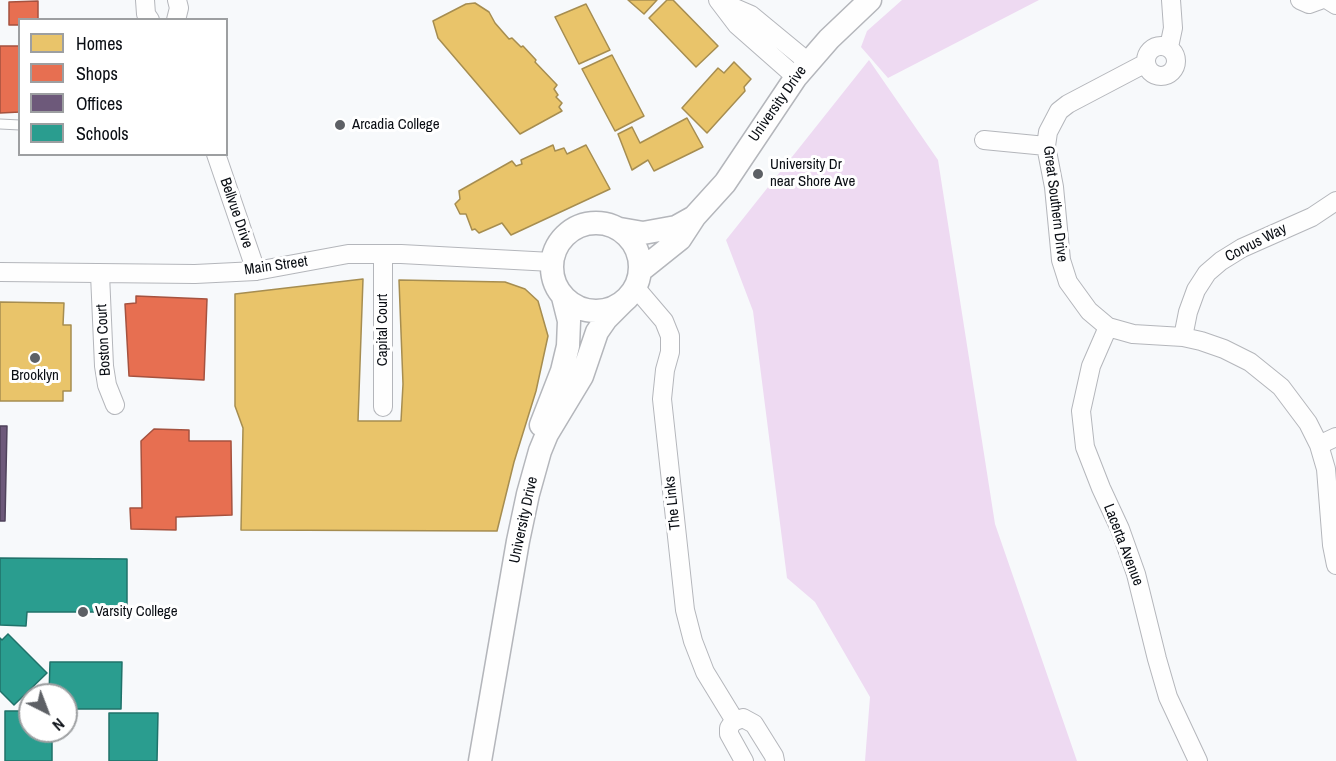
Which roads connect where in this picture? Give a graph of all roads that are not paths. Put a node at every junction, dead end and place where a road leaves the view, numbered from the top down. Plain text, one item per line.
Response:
1 (145, 0) edge
2 (177, 0) edge
3 (870, 0) edge
4 (1171, 0) edge
5 (1300, 0) edge
6 (1320, 0) edge
7 (1328, 0) edge
8 (719, 1) edge
9 (1336, 5) edge
10 (149, 18) edge
11 (176, 18) edge
12 (1169, 47) junction
13 (1146, 63) junction
14 (802, 70) junction
15 (0, 124) edge
16 (18, 124) edge
17 (984, 140) dead end
18 (1046, 146) junction
19 (217, 156) edge
20 (1336, 201) edge
21 (695, 216) junction
22 (620, 229) junction
23 (383, 254) junction
24 (552, 262) junction
25 (256, 271) junction
26 (0, 272) edge
27 (100, 274) junction
28 (633, 286) junction
29 (563, 297) junction
30 (1108, 327) junction
31 (1183, 337) junction
32 (115, 405) dead end
33 (383, 407) dead end
34 (1336, 437) edge
35 (1319, 445) junction
36 (1336, 565) edge
37 (735, 721) junction
38 (472, 761) edge
39 (480, 761) edge
40 (744, 761) edge
41 (775, 761) edge
42 (1197, 761) edge

1 - 10 street
2 - 11 street
3 - 14 street, University Drive
4 - 12 street
5 - 6 street
7 - 9 street
8 - 14 street
12 - 13 street
12 - 13 street
13 - 18 street, Great Southern Drive
14 - 21 street, University Drive
15 - 16 lane
17 - 18 street
18 - 30 street, Great Southern Drive
19 - 25 street, Bellvue Drive
20 - 31 street, Corvus Way
21 - 22 street, University Drive
21 - 28 street, University Drive
22 - 24 street
22 - 28 street
23 - 24 street, Main Street
23 - 25 street, Main Street
23 - 33 street, Capital Court
24 - 29 street
25 - 27 street, Main Street
26 - 27 street, Main Street
27 - 32 street, Boston Court
28 - 29 street
28 - 37 street, The Links
28 - 39 street, University Drive
29 - 38 street, University Drive
30 - 31 street, Great Southern Drive
30 - 42 street, Lacerta Avenue
31 - 35 street, Great Southern Drive
34 - 35 street
35 - 36 street, Great Southern Drive
37 - 40 street
37 - 41 street

